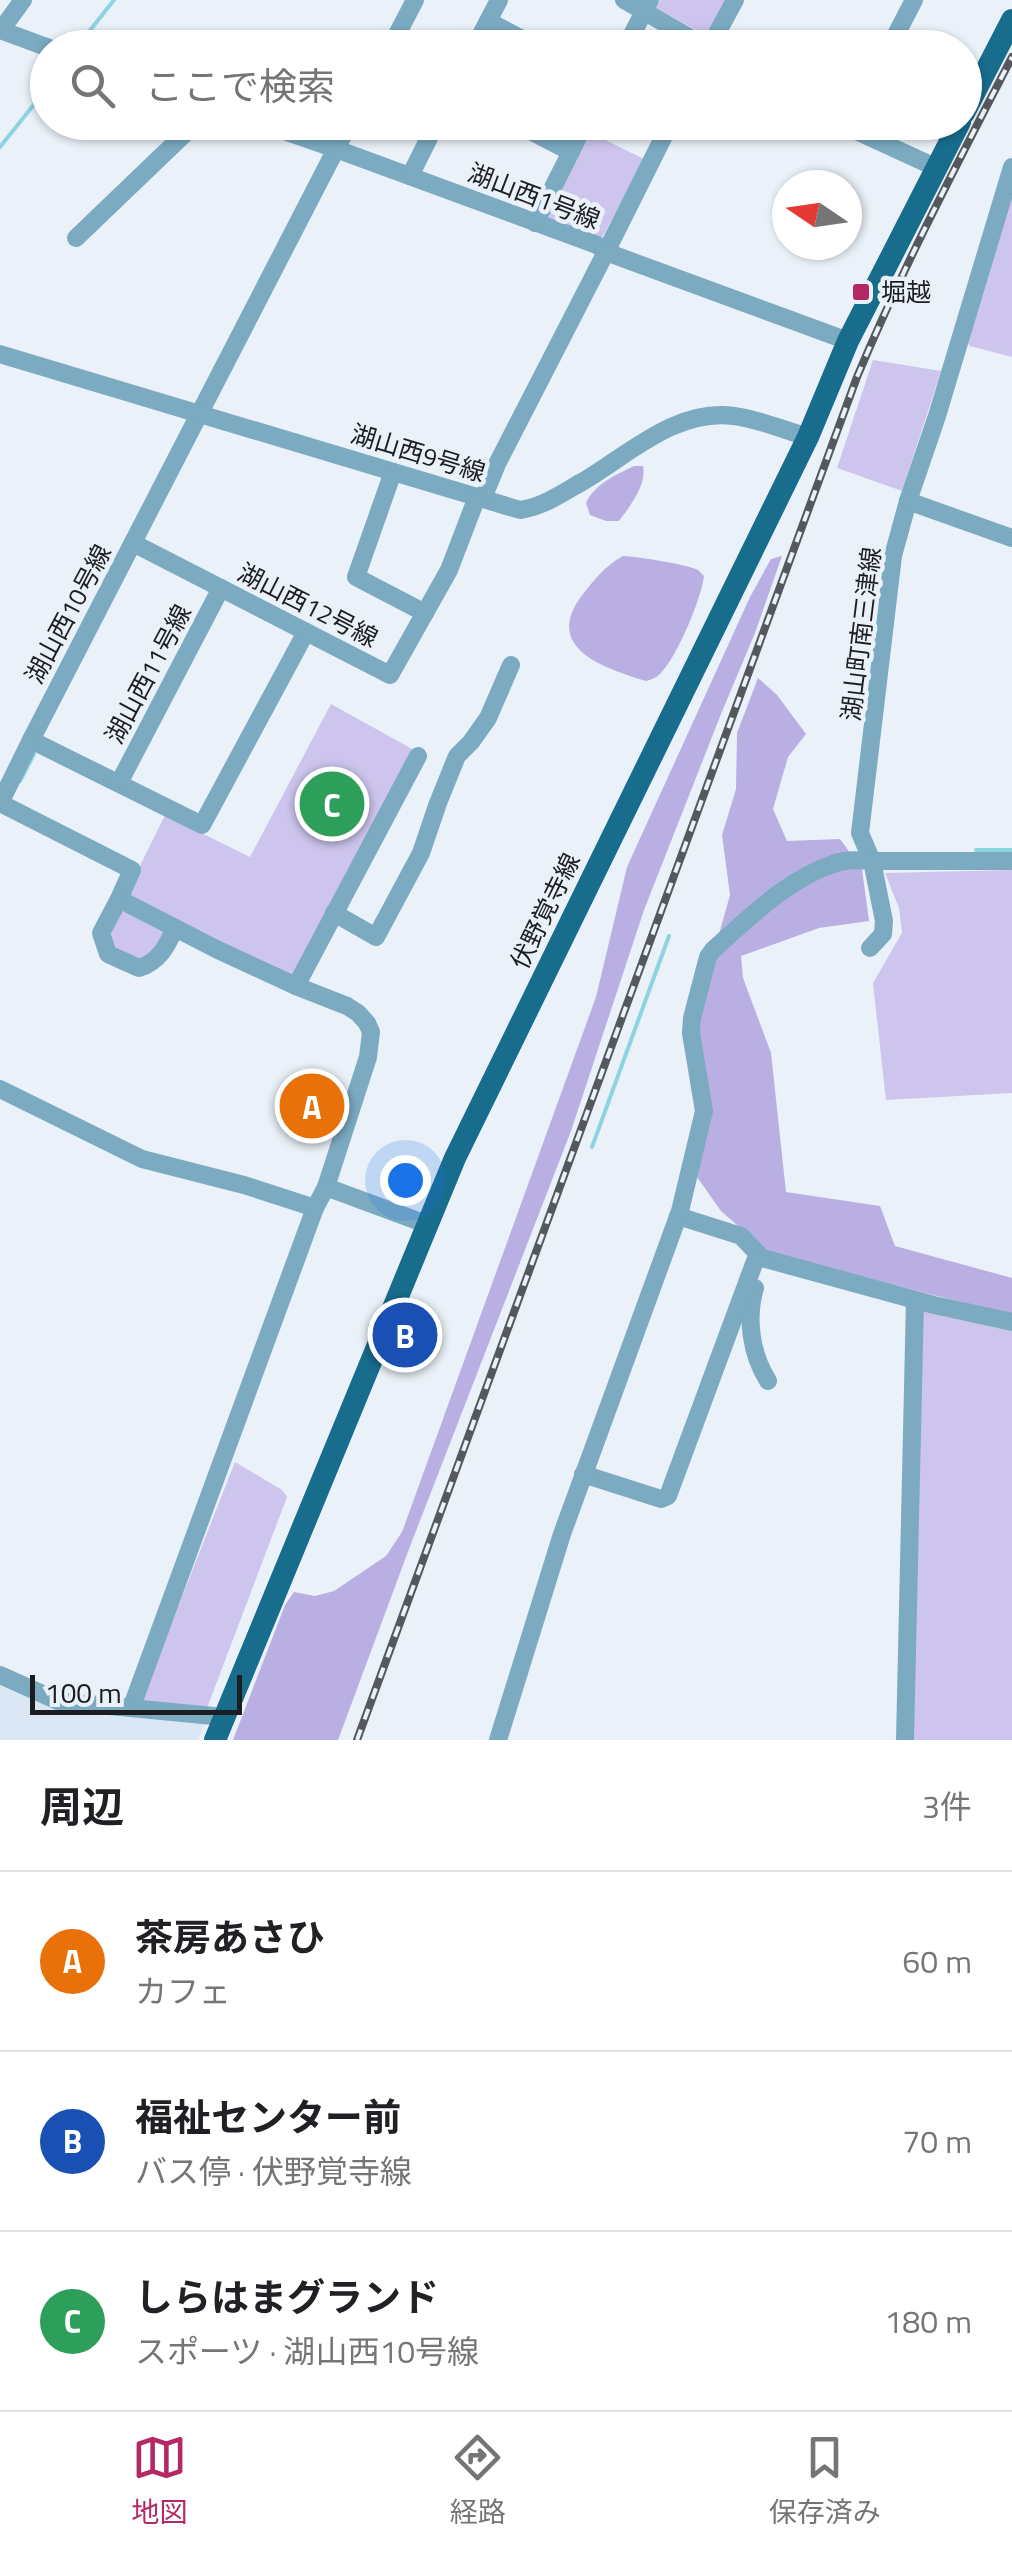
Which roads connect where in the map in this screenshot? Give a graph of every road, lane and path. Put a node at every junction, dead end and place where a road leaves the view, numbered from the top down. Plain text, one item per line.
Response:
1 (23, 0) edge
2 (414, 0) edge
3 (498, 0) edge
4 (624, 0) edge
5 (734, 0) edge
6 (914, 0) edge
7 (647, 6) edge
8 (488, 20) junction
9 (1012, 20) edge
10 (0, 30) edge
11 (399, 30) edge
12 (483, 30) edge
13 (506, 30) edge
14 (634, 30) edge
15 (682, 30) edge
16 (718, 30) edge
17 (899, 30) edge
18 (30, 41) edge
19 (982, 78) edge
20 (178, 140) edge
21 (310, 140) edge
22 (341, 140) edge
23 (427, 140) edge
24 (548, 140) edge
25 (577, 140) edge
26 (662, 140) edge
27 (878, 140) edge
28 (951, 140) edge
29 (336, 149) junction
30 (571, 152) junction
31 (1012, 167) edge
32 (936, 168) junction
33 (410, 176) junction
34 (535, 223) junction
35 (76, 238) dead end
36 (606, 252) junction
37 (848, 340) junction
38 (0, 354) edge
39 (199, 414) junction
40 (808, 437) junction
41 (393, 472) junction
42 (480, 498) junction
43 (908, 501) junction
44 (1012, 538) edge
45 (133, 543) junction
46 (221, 588) junction
47 (425, 614) junction
48 (306, 632) junction
49 (511, 664) dead end
50 (31, 740) junction
51 (418, 756) dead end
52 (118, 783) junction
53 (0, 803) edge
54 (872, 861) junction
55 (1012, 861) edge
56 (119, 900) junction
57 (334, 913) junction
58 (184, 932) junction
59 (870, 948) dead end
60 (296, 986) junction
61 (0, 1089) edge
62 (326, 1187) junction
63 (315, 1208) junction
64 (678, 1216) junction
65 (426, 1224) junction
66 (762, 1258) junction
67 (915, 1300) junction
68 (1012, 1322) edge
69 (768, 1381) dead end
70 (582, 1474) junction
71 (0, 1674) edge
72 (132, 1706) junction
73 (224, 1717) junction
74 (215, 1740) edge
75 (498, 1740) edge
76 (905, 1740) edge

1 - 10 street
2 - 11 street
3 - 8 street
4 - 7 street
5 - 16 street
6 - 17 street
7 - 14 street
7 - 15 street
8 - 12 street
8 - 13 street
9 - 19 main road
10 - 18 street
20 - 35 street
21 - 29 street, 湖山西1号線
22 - 29 street
23 - 33 street
24 - 30 street
25 - 30 street
26 - 36 street, 湖山西1号線
27 - 32 street
28 - 32 main road, 伏野覚寺線
29 - 33 street, 湖山西1号線
29 - 39 street, 湖山西10号線
30 - 34 street
31 - 43 street, 湖山町南三津線
32 - 37 main road, 伏野覚寺線
33 - 34 street, 湖山西1号線
34 - 36 street, 湖山西1号線
36 - 37 street
36 - 42 street, 湖山西12号線
37 - 40 main road, 伏野覚寺線
38 - 39 street, 湖山西9号線
39 - 41 street, 湖山西9号線
39 - 45 street, 湖山西10号線
40 - 42 street, 湖山西9号線
40 - 65 main road, 伏野覚寺線
41 - 42 street, 湖山西9号線
41 - 47 street
42 - 47 street, 湖山西12号線
43 - 44 street
43 - 54 street, 湖山町南三津線
45 - 46 street, 湖山西12号線
45 - 50 street, 湖山西10号線
46 - 48 street, 湖山西12号線
46 - 52 street, 湖山西11号線
47 - 48 street, 湖山西12号線
48 - 52 street
49 - 57 street
50 - 52 street
50 - 53 street, 湖山西10号線
51 - 57 street
53 - 56 street
54 - 55 street
54 - 59 street, 湖山町南三津線
54 - 64 street
56 - 58 street
56 - 58 street
57 - 60 street
58 - 60 street
60 - 62 street
61 - 63 street
62 - 63 street
62 - 65 street
63 - 72 street
64 - 66 street
64 - 70 street
65 - 73 main road, 伏野覚寺線
66 - 67 street
66 - 69 street
66 - 70 street
67 - 68 street
67 - 76 street
70 - 75 street
71 - 72 street
72 - 73 street
73 - 74 main road, 伏野覚寺線

